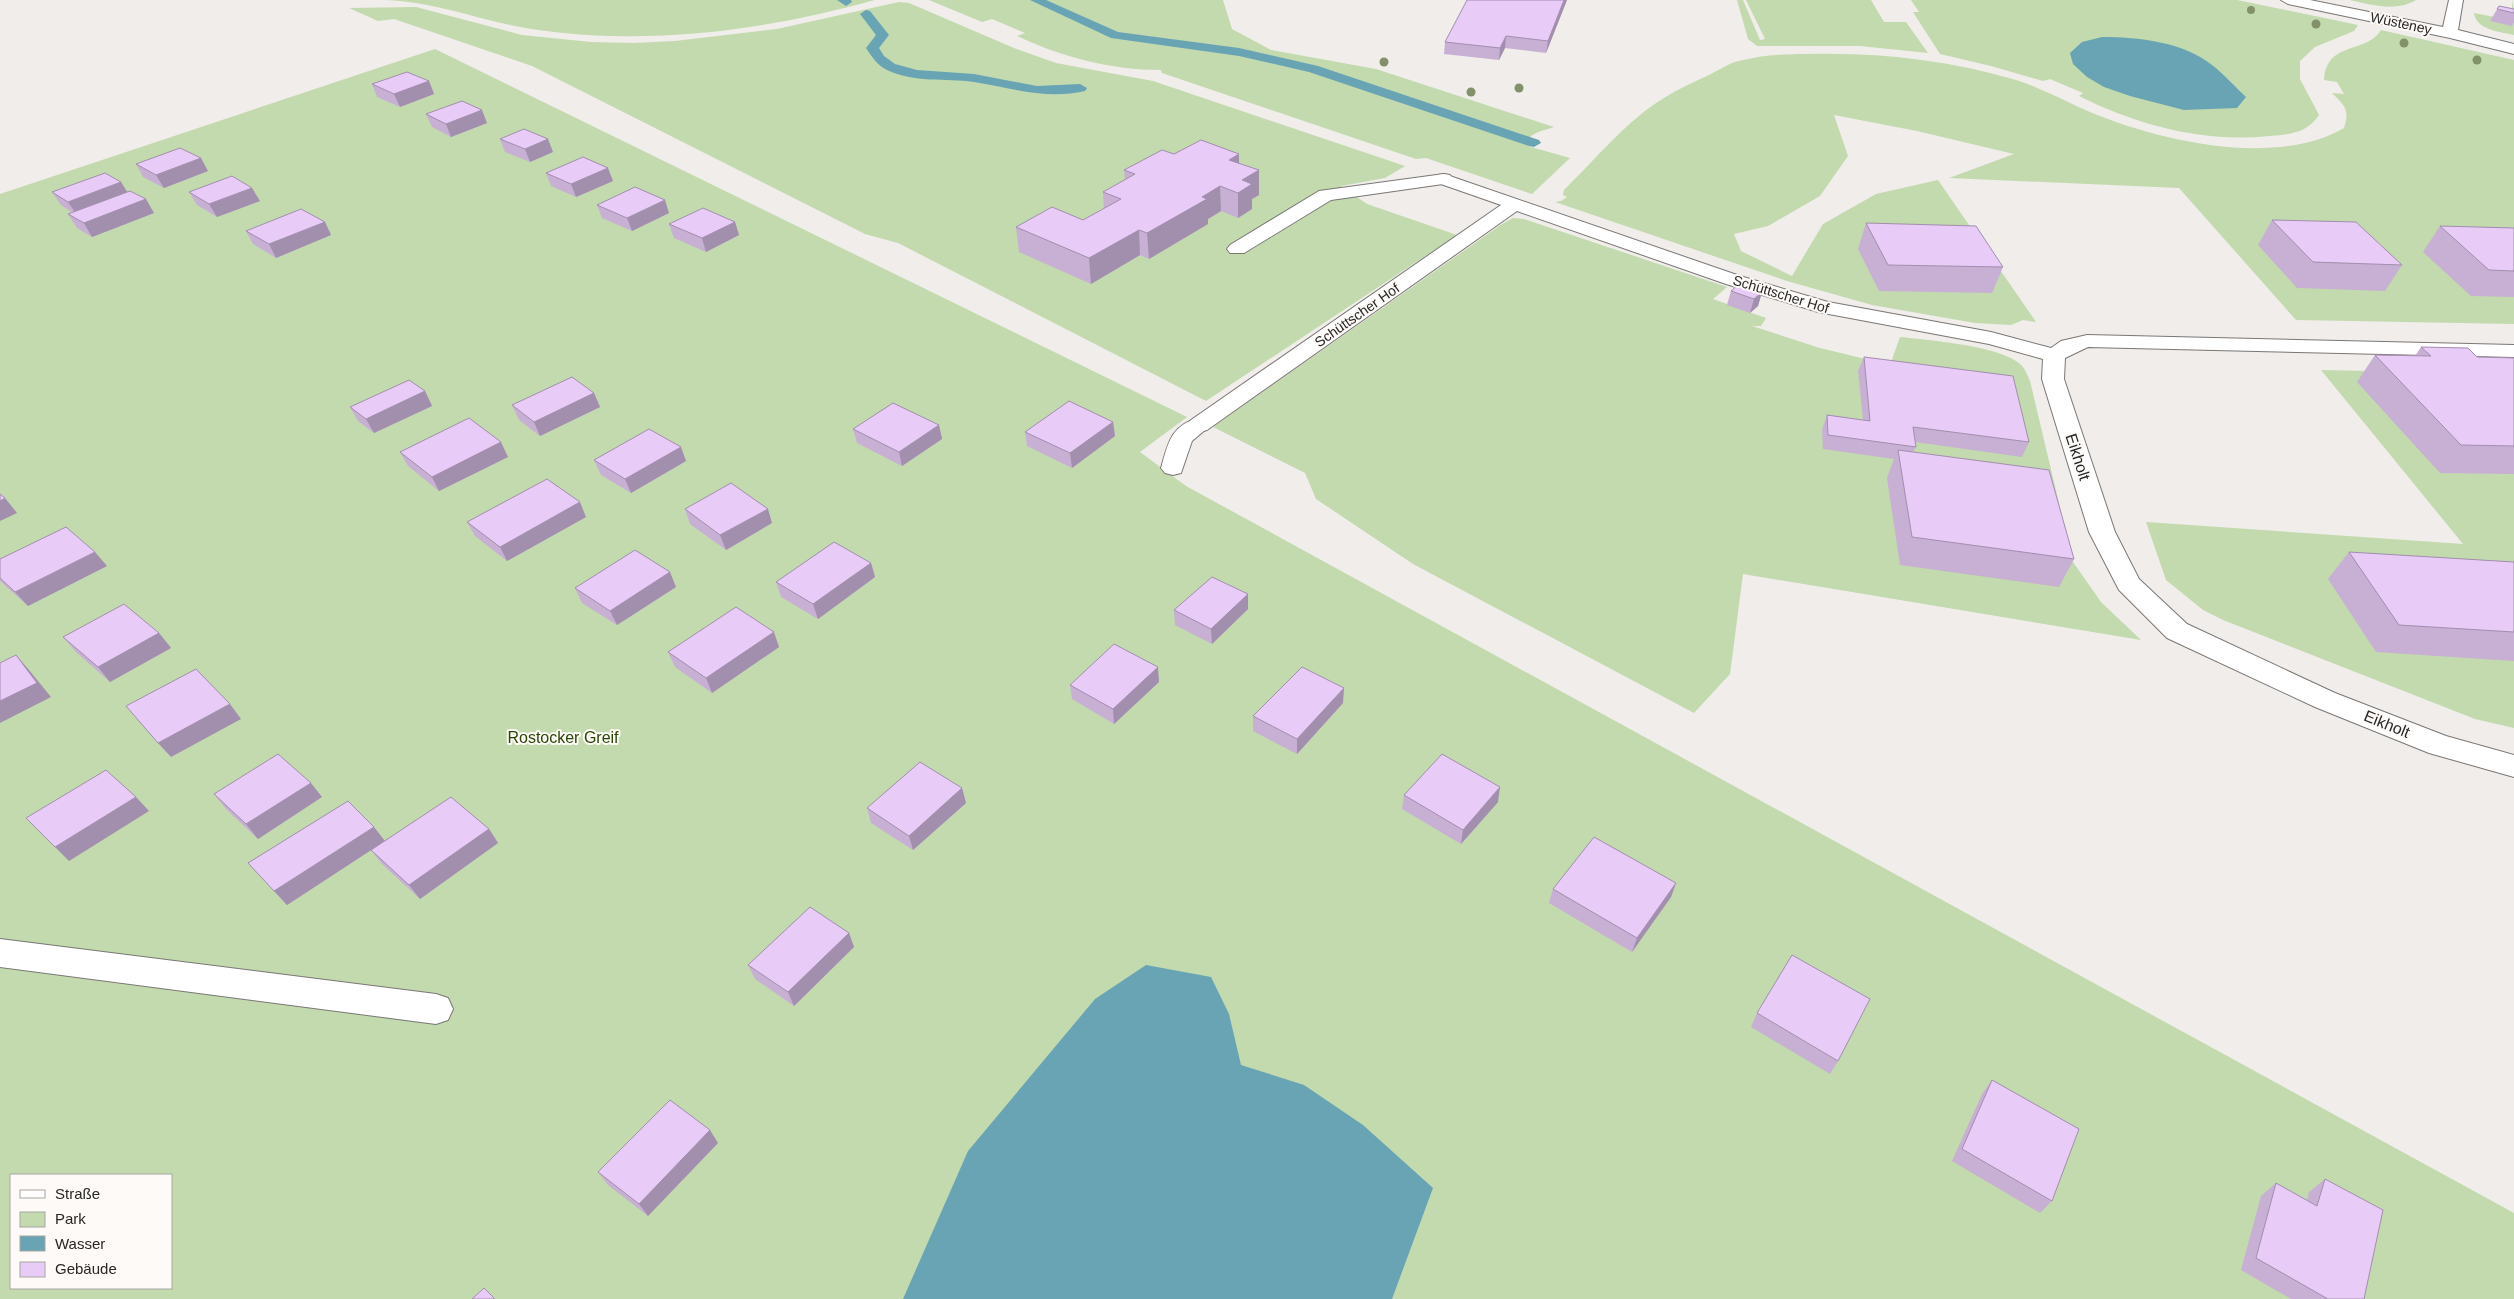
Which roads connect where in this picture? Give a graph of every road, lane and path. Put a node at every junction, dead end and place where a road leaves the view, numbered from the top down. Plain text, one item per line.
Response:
1 (2288, 0) edge
2 (2456, 0) edge
3 (2450, 33) junction
4 (2514, 49) edge
5 (1515, 204) junction
6 (1237, 249) dead end
7 (2514, 351) edge
8 (2054, 355) junction
9 (1173, 468) dead end
10 (2514, 766) edge
11 (0, 953) edge
12 (436, 1008) dead end

1 - 3 street, Wüsteney
2 - 3 street
3 - 4 street, Wüsteney
5 - 6 street, Schüttscher Hof
5 - 8 street, Schüttscher Hof
5 - 9 street, Schüttscher Hof
7 - 8 street
8 - 10 street, Eikholt
11 - 12 street

